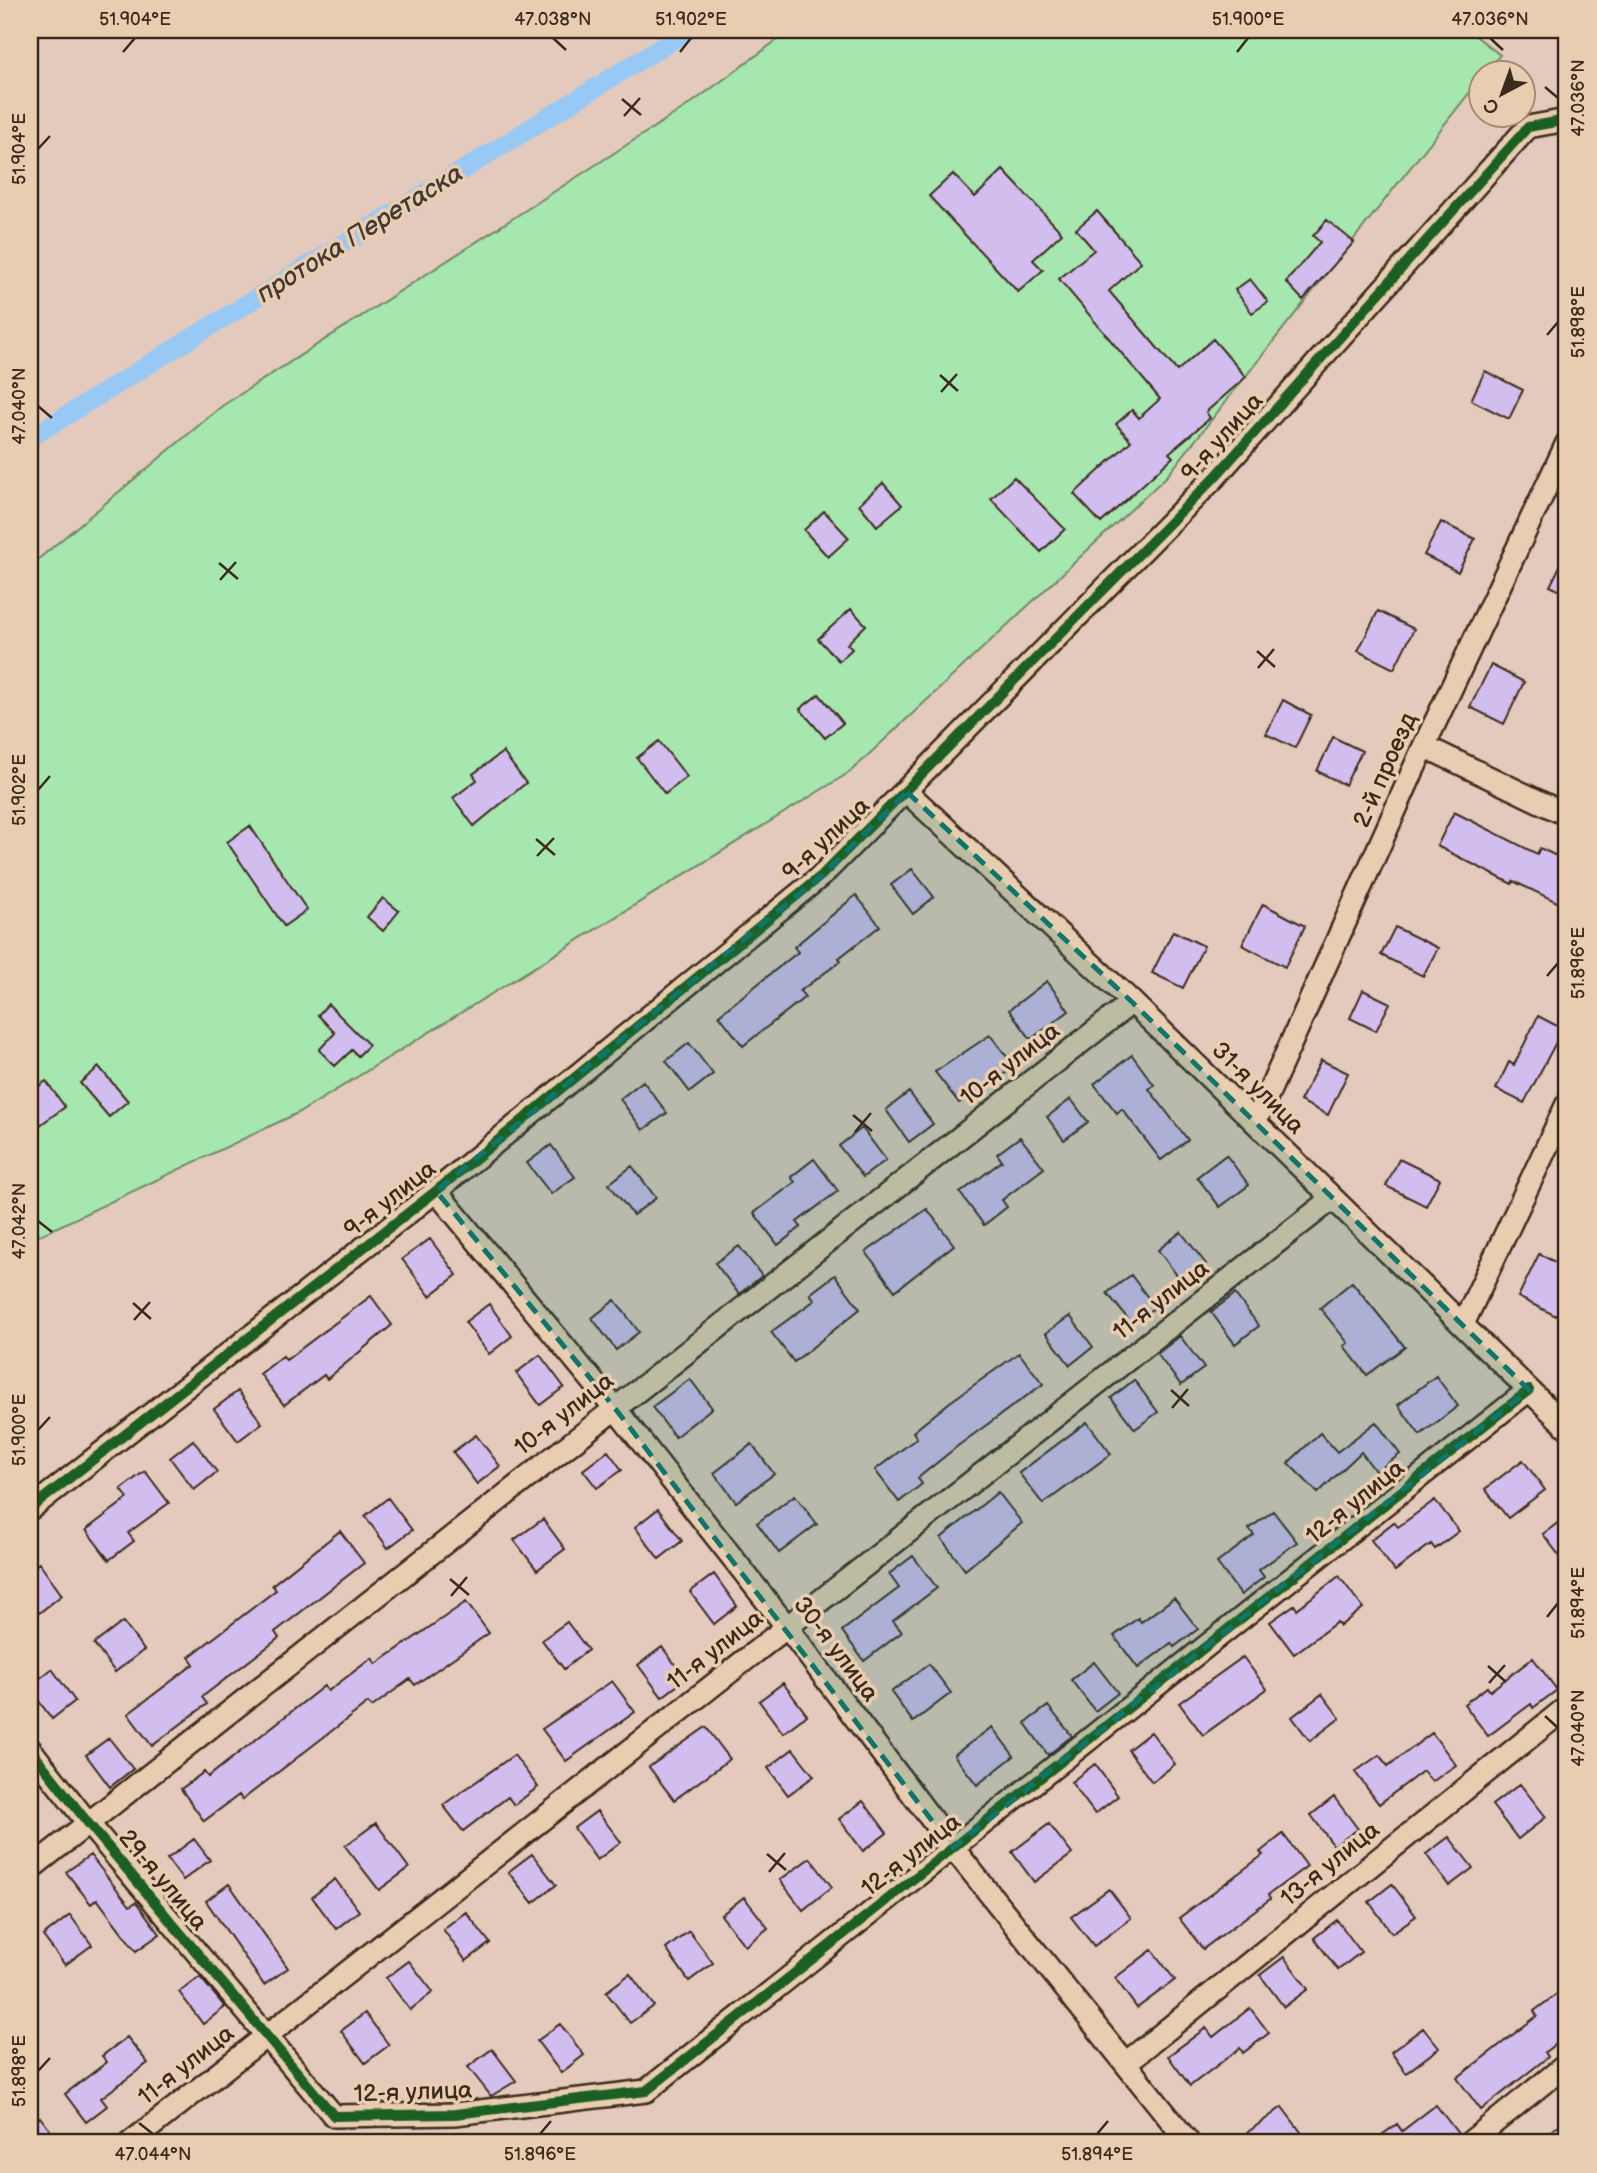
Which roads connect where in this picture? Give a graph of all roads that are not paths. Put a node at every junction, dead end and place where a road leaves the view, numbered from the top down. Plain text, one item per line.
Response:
1 (1567, 120) edge
2 (1567, 443) edge
3 (1424, 746) junction
4 (907, 792) junction
5 (1567, 815) edge
6 (1132, 1002) junction
7 (1567, 1104) edge
8 (1256, 1121) junction
9 (436, 1191) junction
10 (1332, 1199) junction
11 (1464, 1322) junction
12 (1529, 1390) junction
13 (614, 1407) junction
14 (1567, 1426) edge
15 (30, 1509) edge
16 (787, 1627) junction
17 (1567, 1707) edge
18 (30, 1749) edge
19 (88, 1823) junction
20 (953, 1848) junction
21 (30, 1869) edge
22 (267, 2036) junction
23 (1127, 2062) junction
24 (1567, 2064) edge
25 (130, 2143) edge
26 (1189, 2143) edge
27 (1469, 2143) edge

1 - 4 street, 9-я улица
2 - 3 street, 2-й проезд
3 - 5 street
3 - 8 street, 2-й проезд
4 - 6 street, 31-я улица
4 - 9 street, 9-я улица
6 - 8 street, 31-я улица
6 - 13 street, 10-я улица
7 - 11 street
8 - 10 street, 31-я улица
9 - 13 street, 30-я улица
9 - 15 street, 9-я улица
10 - 11 street, 31-я улица
10 - 16 street, 11-я улица
11 - 12 street, 31-я улица
12 - 14 street, 31-я улица
12 - 20 street, 12-я улица
13 - 16 street, 30-я улица
13 - 19 street, 10-я улица
16 - 20 street, 30-я улица
16 - 22 street, 11-я улица
17 - 23 street, 13-я улица
18 - 19 street, 29-я улица
19 - 21 street, 10-я улица
19 - 22 street, 29-я улица
20 - 22 street, 12-я улица
20 - 23 street, 30-я улица
22 - 25 street, 11-я улица
23 - 26 street, 30-я улица
24 - 27 street

